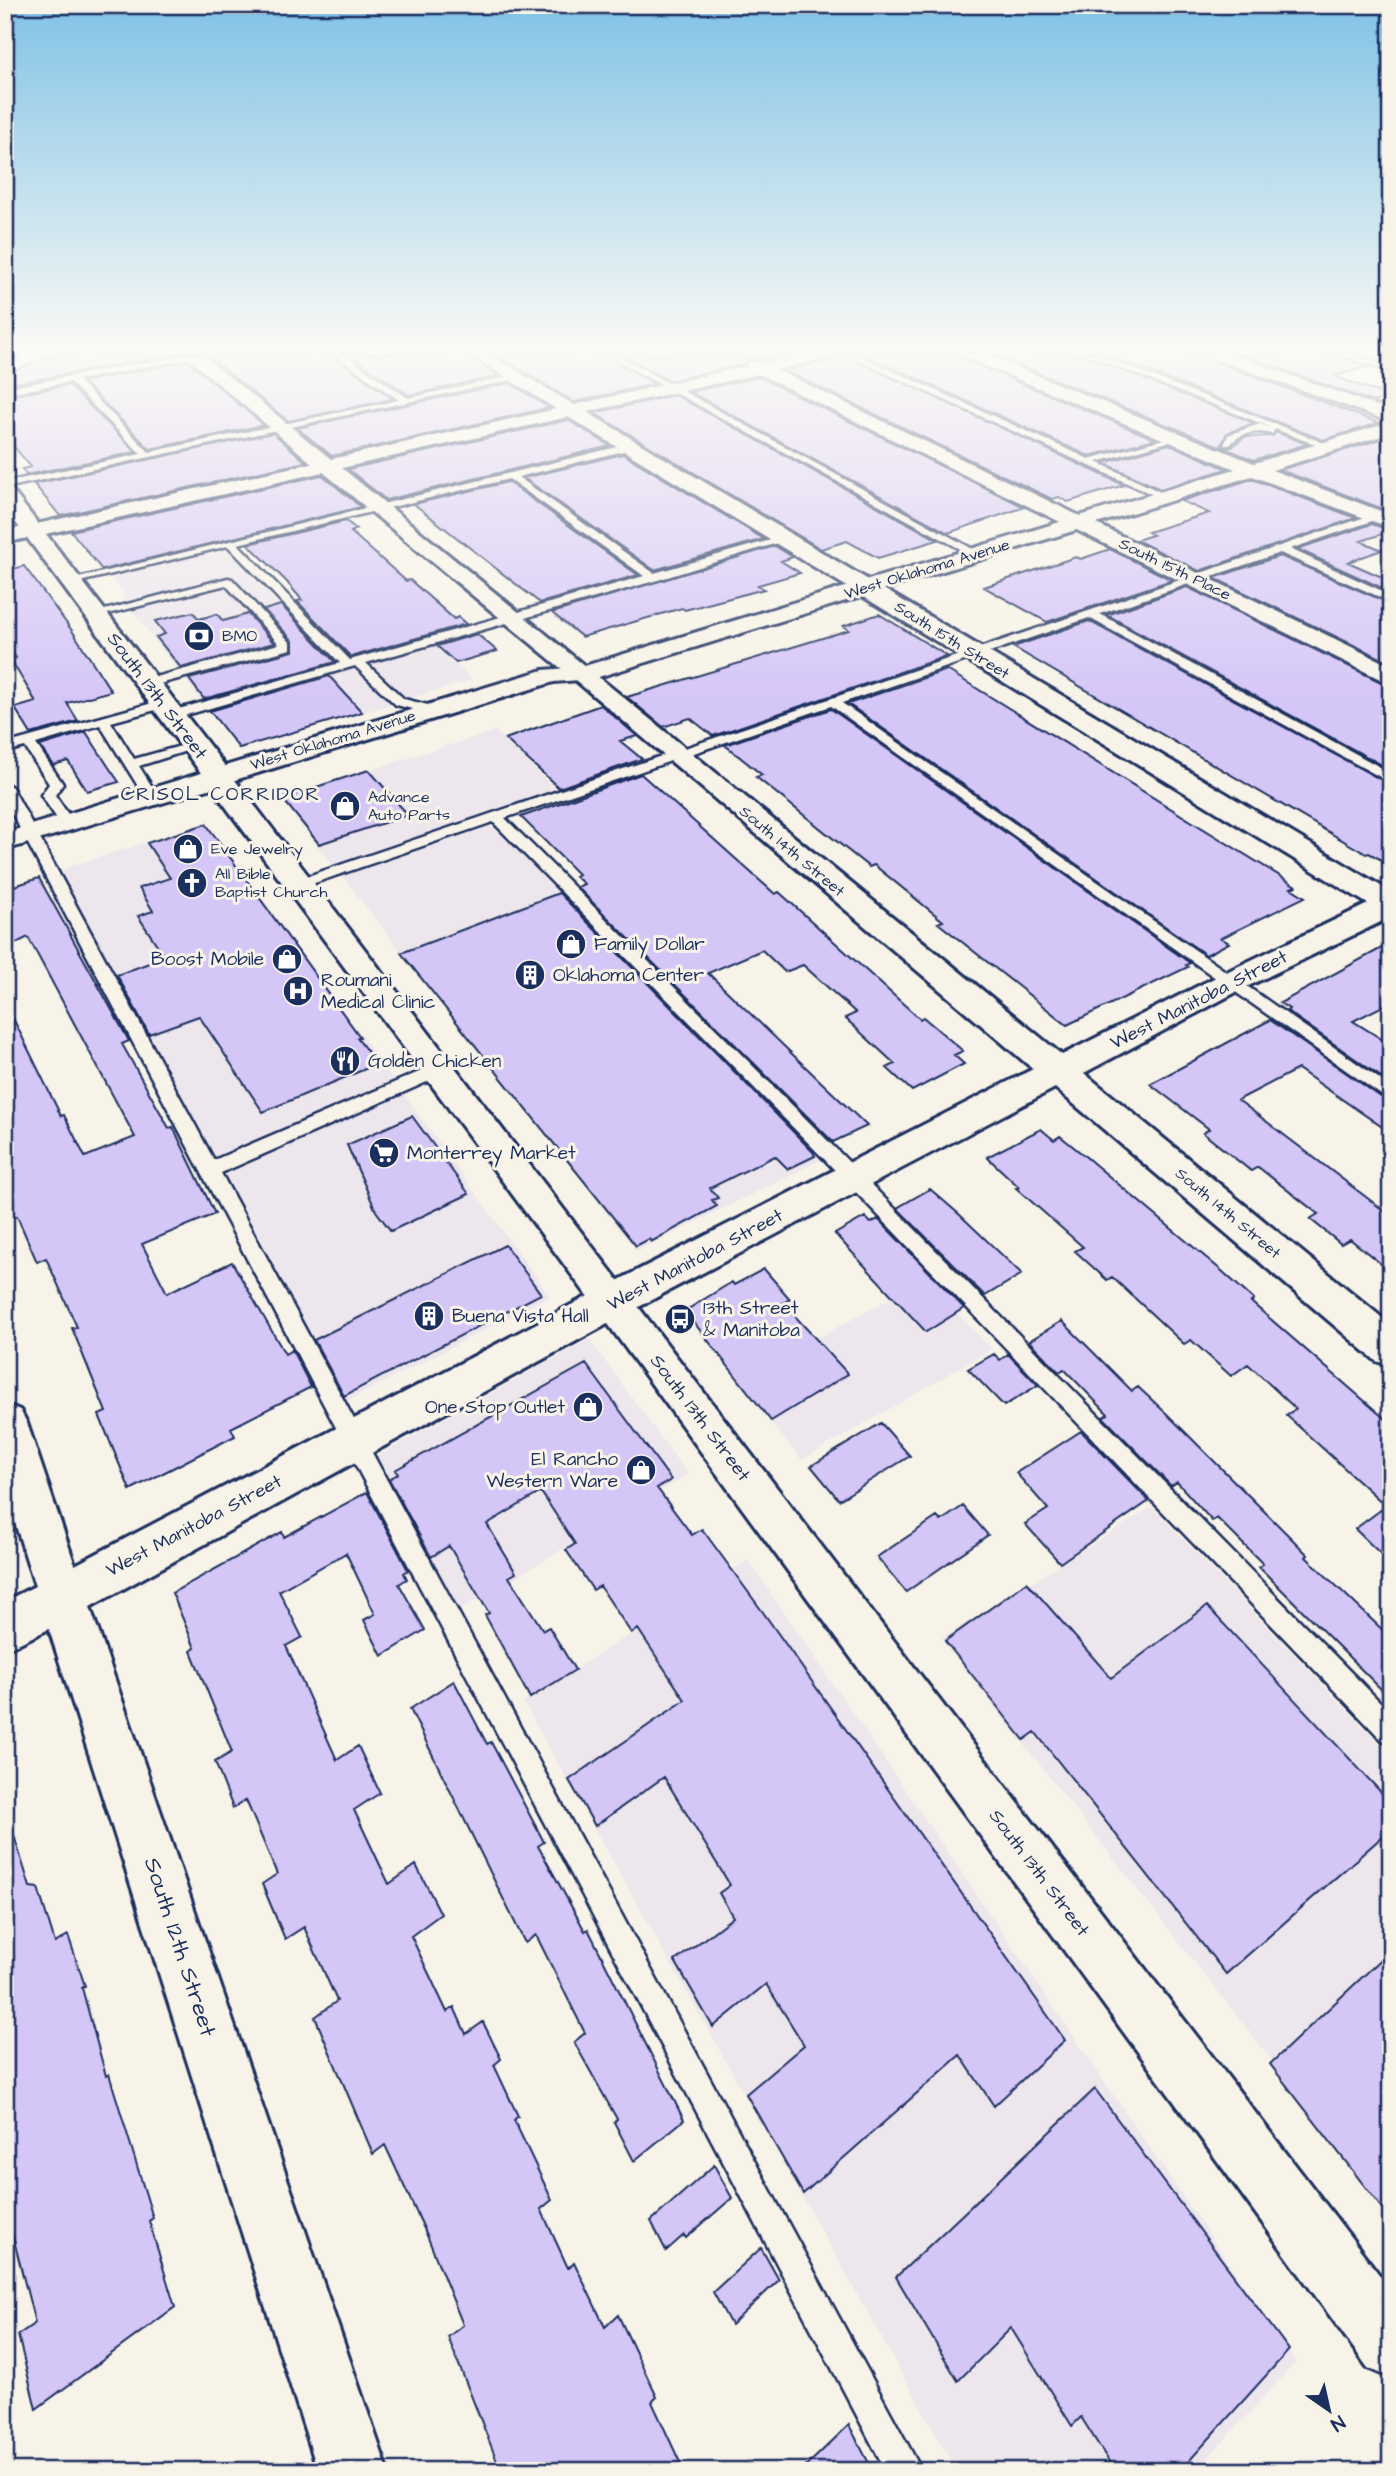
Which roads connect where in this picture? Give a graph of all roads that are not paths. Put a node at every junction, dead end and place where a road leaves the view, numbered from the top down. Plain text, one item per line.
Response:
1 (78, 470) edge
2 (306, 470) edge
3 (332, 470) edge
4 (537, 470) edge
5 (667, 470) edge
6 (822, 470) edge
7 (970, 470) edge
8 (1104, 470) edge
9 (1250, 470) edge
10 (1253, 470) edge
11 (511, 476) junction
12 (5, 485) edge
13 (5, 494) edge
14 (1164, 496) junction
15 (379, 507) junction
16 (1384, 519) edge
17 (1079, 522) junction
18 (32, 531) junction
19 (5, 537) edge
20 (785, 539) junction
21 (231, 543) junction
22 (1280, 549) junction
23 (977, 554) junction
24 (654, 578) junction
25 (1193, 578) junction
26 (71, 582) junction
27 (866, 587) junction
28 (1391, 599) edge
29 (1089, 613) junction
30 (95, 614) junction
31 (515, 618) junction
32 (972, 653) junction
33 (354, 664) junction
34 (583, 674) junction
35 (1391, 674) edge
36 (148, 683) junction
37 (832, 701) junction
38 (168, 710) junction
39 (432, 710) junction
40 (104, 721) junction
41 (28, 742) junction
42 (195, 746) junction
43 (5, 748) edge
44 (675, 754) junction
45 (131, 764) junction
46 (1391, 779) edge
47 (224, 785) junction
48 (5, 788) edge
49 (151, 796) junction
50 (495, 816) junction
51 (67, 823) junction
52 (26, 844) edge
53 (5, 867) edge
54 (299, 884) junction
55 (1391, 905) edge
56 (1229, 983) junction
57 (439, 1070) junction
58 (1059, 1073) junction
59 (1391, 1096) edge
60 (209, 1170) junction
61 (852, 1177) junction
62 (614, 1302) junction
63 (1391, 1349) edge
64 (5, 1423) edge
65 (354, 1442) junction
66 (63, 1595) junction
67 (5, 1627) edge
68 (1391, 1731) edge
69 (1391, 2345) edge
70 (354, 2471) edge
71 (905, 2471) edge

1 - 12 lane
2 - 18 street
3 - 15 street, South 14th Street
4 - 11 lane
5 - 20 street, South 15th Street
6 - 23 lane
7 - 17 street, South 15th Place
8 - 14 lane
9 - 14 street, West Oklahoma Avenue
10 - 16 street
11 - 15 lane
11 - 24 lane
13 - 18 street, South 13th Street
14 - 17 street, West Oklahoma Avenue
15 - 21 lane
15 - 31 street, South 14th Street
16 - 22 lane
17 - 23 street, West Oklahoma Avenue
17 - 25 street, South 15th Place
18 - 19 street
18 - 26 street, South 13th Street
20 - 24 lane
20 - 27 street, South 15th Street
21 - 26 lane
21 - 33 lane
22 - 25 lane
22 - 28 lane
23 - 27 street, West Oklahoma Avenue
24 - 31 lane
25 - 29 lane
25 - 35 street, South 15th Place
26 - 30 street, South 13th Street
27 - 32 street, South 15th Street
27 - 34 street, West Oklahoma Avenue
29 - 32 lane
29 - 46 lane
30 - 36 street, South 13th Street
30 - 36 lane
31 - 33 lane
31 - 34 street, South 14th Street
32 - 37 lane
32 - 55 street, South 15th Street
33 - 38 lane
33 - 39 lane
34 - 39 street, West Oklahoma Avenue
34 - 44 street, South 14th Street
34 - 47 street, West Oklahoma Avenue
36 - 38 street, South 13th Street
37 - 44 lane
37 - 56 lane
38 - 40 lane
38 - 42 street, South 13th Street
39 - 47 street, West Oklahoma Avenue
40 - 41 lane
40 - 45 lane
41 - 43 lane
41 - 51 lane
42 - 45 lane
42 - 47 street, South 13th Street
44 - 50 lane
44 - 58 street, South 14th Street
45 - 49 lane
47 - 49 street, West Oklahoma Avenue
47 - 52 street, West Oklahoma Avenue
47 - 54 street, South 13th Street
48 - 52 lane
49 - 51 street, West Oklahoma Avenue
50 - 54 lane
50 - 61 lane
51 - 52 street, West Oklahoma Avenue
52 - 53 street, West Oklahoma Avenue
52 - 60 lane
54 - 57 street, South 13th Street
55 - 56 street, West Manitoba Street
56 - 58 street, West Manitoba Street
56 - 59 lane
57 - 60 lane
57 - 62 street, South 13th Street
58 - 61 street, West Manitoba Street
58 - 63 street, South 14th Street
60 - 65 lane
61 - 62 street, West Manitoba Street
61 - 68 lane
62 - 65 street, West Manitoba Street
62 - 69 street, South 13th Street
64 - 66 street, South 12th Street
65 - 66 street, West Manitoba Street
65 - 71 lane
66 - 67 street, West Manitoba Street
66 - 70 street, South 12th Street

